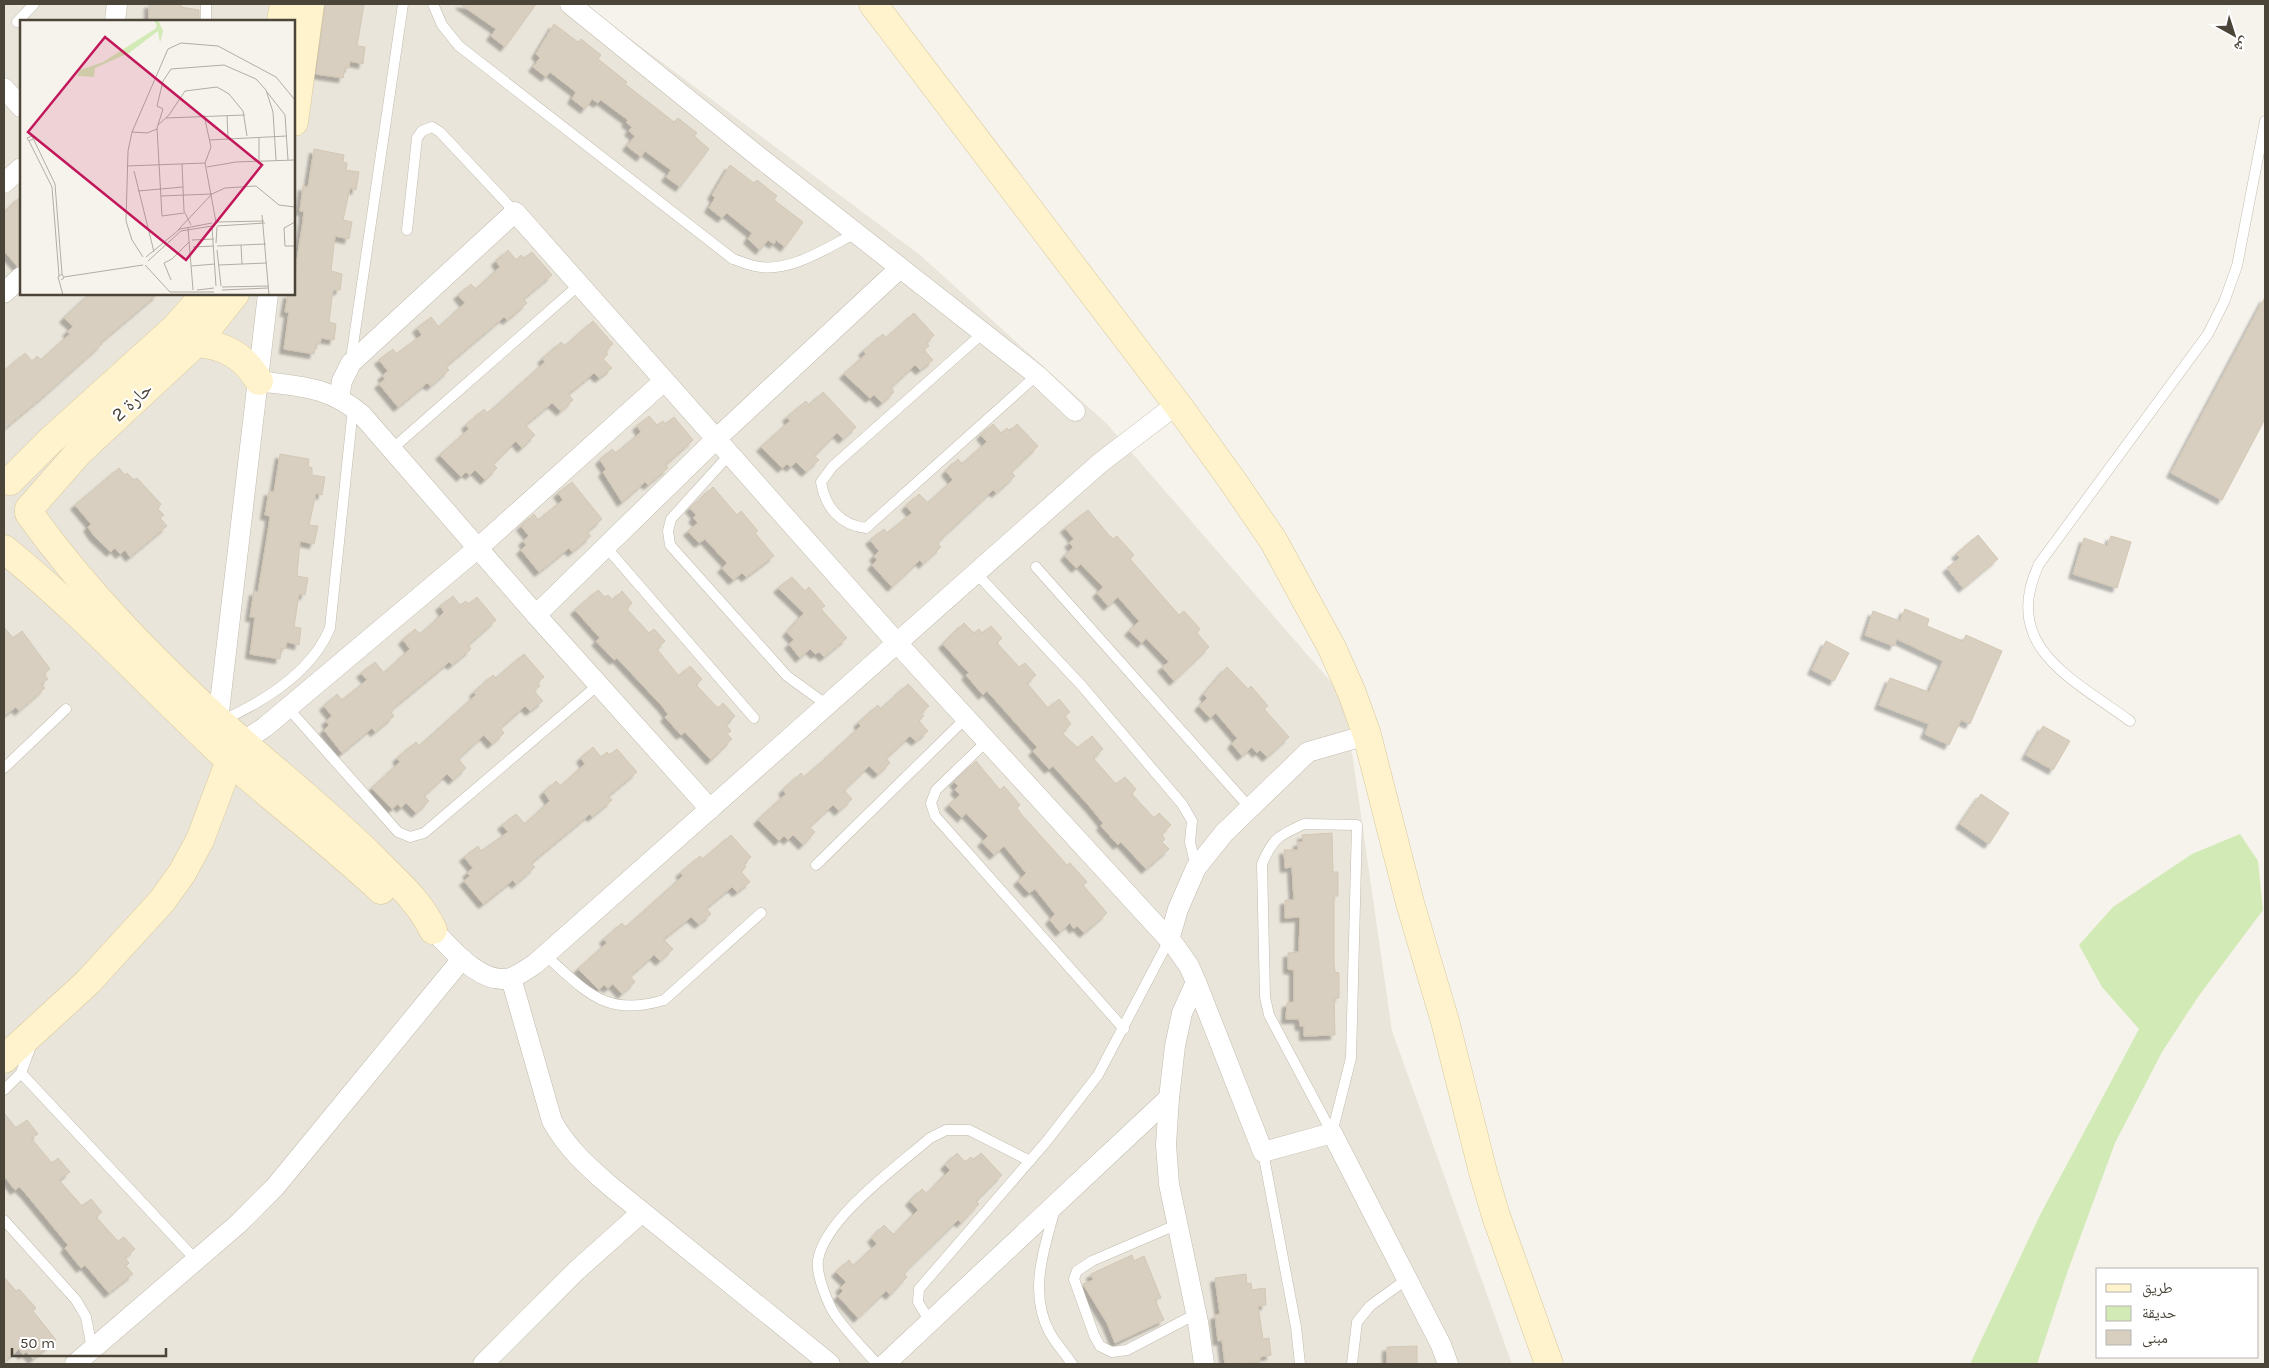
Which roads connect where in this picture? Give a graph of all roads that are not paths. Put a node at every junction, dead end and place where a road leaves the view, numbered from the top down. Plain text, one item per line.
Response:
1 (34, 4) edge
2 (117, 4) edge
3 (206, 4) edge
4 (284, 4) edge
5 (310, 4) edge
6 (403, 4) edge
7 (433, 4) edge
8 (570, 4) edge
9 (873, 4) edge
10 (115, 20) edge
11 (206, 20) edge
12 (282, 20) edge
13 (17, 22) dead end
14 (4, 88) edge
15 (20, 106) edge
16 (295, 115) edge
17 (2265, 121) edge
18 (20, 169) edge
19 (4, 183) edge
20 (515, 212) junction
21 (407, 230) dead end
22 (856, 233) junction
23 (900, 268) junction
24 (20, 278) edge
25 (579, 285) junction
26 (4, 293) edge
27 (202, 295) edge
28 (234, 295) edge
29 (268, 295) edge
30 (983, 332) junction
31 (196, 343) junction
32 (351, 363) junction
33 (1037, 375) junction
34 (259, 381) junction
35 (664, 381) junction
36 (346, 402) junction
37 (1177, 404) junction
38 (1075, 411) dead end
39 (722, 447) junction
40 (392, 449) junction
41 (7, 480) edge
42 (28, 511) junction
43 (4, 545) edge
44 (606, 547) junction
45 (478, 548) junction
46 (4, 549) edge
47 (1036, 567) dead end
48 (976, 573) junction
49 (536, 615) junction
50 (897, 643) junction
51 (598, 685) junction
52 (827, 705) junction
53 (288, 708) junction
54 (66, 709) dead end
55 (754, 718) dead end
56 (966, 718) junction
57 (219, 721) junction
58 (2130, 721) dead end
59 (1367, 735) junction
60 (988, 741) junction
61 (236, 751) junction
62 (4, 768) edge
63 (1250, 808) junction
64 (710, 809) junction
65 (816, 865) dead end
66 (1196, 868) junction
67 (761, 913) dead end
68 (433, 930) joint
69 (1169, 940) junction
70 (545, 955) junction
71 (462, 959) junction
72 (511, 978) junction
73 (1196, 982) junction
74 (1124, 1029) junction
75 (13, 1066) edge
76 (4, 1090) edge
77 (1169, 1098) junction
78 (1332, 1133) junction
79 (1263, 1152) junction
80 (1030, 1161) junction
81 (1057, 1203) junction
82 (642, 1212) junction
83 (4, 1220) edge
84 (1178, 1224) junction
85 (196, 1260) junction
86 (1407, 1279) junction
87 (1196, 1314) junction
88 (930, 1322) junction
89 (92, 1349) junction
90 (492, 1361) edge
91 (75, 1364) edge
92 (830, 1364) edge
93 (877, 1364) edge
94 (885, 1364) edge
95 (1072, 1364) edge
96 (1204, 1364) edge
97 (1300, 1364) edge
98 (1352, 1364) edge
99 (1448, 1364) edge
100 (1548, 1364) edge

1 - 13 lane
2 - 10 street
3 - 11 lane
4 - 12 street
5 - 16 street
6 - 32 lane
7 - 22 lane
8 - 22 street
9 - 37 street
14 - 15 street
17 - 58 lane
18 - 19 street
20 - 21 lane
20 - 25 street
20 - 32 street
22 - 23 street
23 - 30 street
23 - 39 street
24 - 26 street
25 - 35 street
25 - 40 lane
27 - 41 street, حارة 2
28 - 31 street, حارة 2
29 - 34 street
30 - 33 street
30 - 33 lane
31 - 34 street
31 - 42 street, حارة 2
32 - 36 street
33 - 38 street
34 - 36 street
34 - 57 street
35 - 39 street
35 - 45 street
36 - 40 street
36 - 57 lane
37 - 48 street
37 - 59 street
39 - 44 street
39 - 50 street
39 - 52 lane
40 - 45 street
41 - 42 street
42 - 43 street
42 - 57 street
44 - 49 street
44 - 55 lane
45 - 49 street
45 - 53 street
46 - 61 street
47 - 63 lane
48 - 50 street
48 - 66 lane
49 - 51 street
50 - 52 street
50 - 56 street
51 - 53 lane
51 - 64 street
52 - 64 street
53 - 61 street
54 - 62 lane
56 - 60 street
56 - 65 lane
57 - 61 street
59 - 63 street
59 - 100 street
60 - 69 street
60 - 74 lane
61 - 68 street
61 - 75 street
63 - 66 street
64 - 70 street
66 - 69 street
67 - 70 lane
68 - 71 street
69 - 73 street
69 - 74 lane
70 - 72 street
71 - 72 street
71 - 85 street
72 - 82 street
73 - 77 street
73 - 79 street
74 - 80 lane
75 - 76 lane
75 - 85 lane
77 - 81 street
77 - 84 street
78 - 78 lane
78 - 79 street
78 - 86 street
79 - 97 lane
80 - 88 lane
80 - 93 lane
81 - 88 street
81 - 95 lane
82 - 90 street
82 - 92 street
83 - 89 lane
84 - 87 street
84 - 87 lane
85 - 89 street
86 - 98 lane
86 - 99 street
87 - 96 street
88 - 94 street
89 - 91 street

